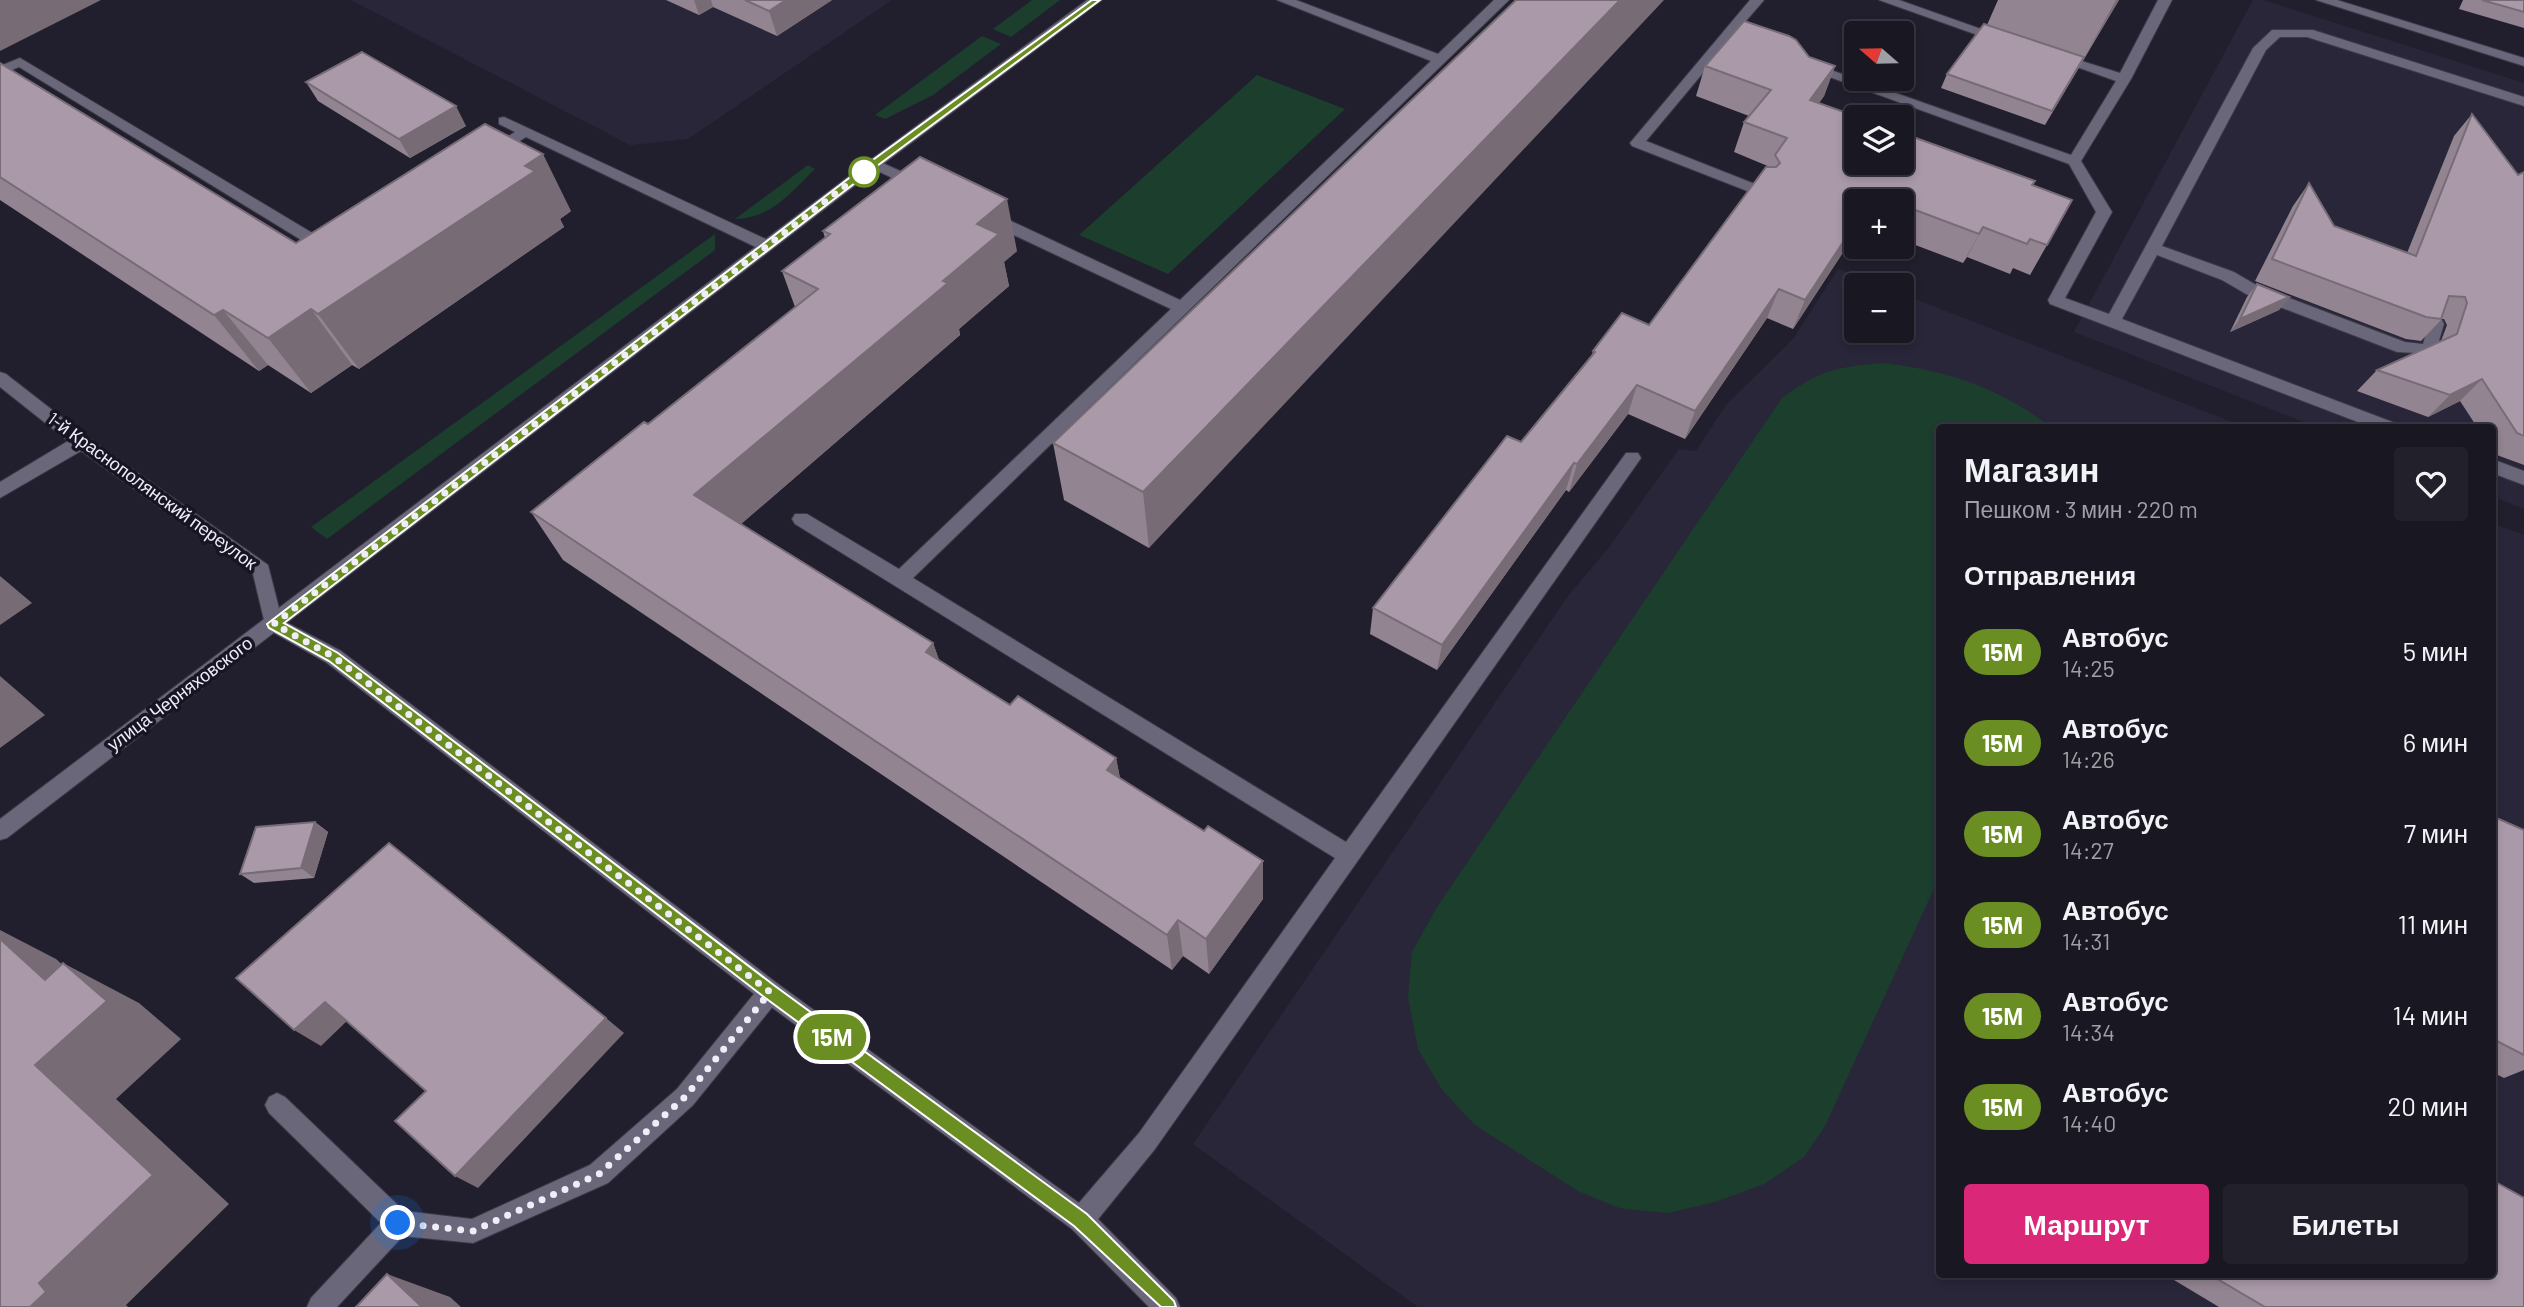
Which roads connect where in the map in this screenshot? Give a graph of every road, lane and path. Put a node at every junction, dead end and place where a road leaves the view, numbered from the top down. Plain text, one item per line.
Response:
1 (1096, 0) edge
2 (1283, 0) edge
3 (1502, 0) edge
4 (1757, 0) edge
5 (1886, 0) edge
6 (2165, 0) edge
7 (2323, 0) edge
8 (1726, 38) junction
9 (1764, 51) edge
10 (1441, 60) junction
11 (1790, 61) edge
12 (2524, 62) edge
13 (0, 71) edge
14 (2124, 79) junction
15 (2524, 102) edge
16 (504, 121) dead end
17 (526, 131) junction
18 (482, 159) edge
19 (2074, 161) junction
20 (874, 164) junction
21 (929, 190) edge
22 (1760, 191) edge
23 (980, 213) edge
24 (347, 246) edge
25 (767, 246) junction
26 (2153, 248) junction
27 (1184, 308) junction
28 (2113, 323) junction
29 (2436, 324) edge
30 (0, 379) edge
31 (2381, 424) edge
32 (81, 442) junction
33 (1632, 458) dead end
34 (2496, 468) edge
35 (2524, 478) edge
36 (0, 491) edge
37 (802, 519) dead end
38 (900, 579) junction
39 (274, 624) junction
40 (0, 831) edge
41 (1349, 855) junction
42 (770, 992) junction
43 (277, 1105) dead end
44 (1080, 1220) junction
45 (398, 1223) junction
46 (320, 1307) edge
47 (1167, 1307) edge

1 - 20 street, улица Черняховского
2 - 10 street
3 - 10 street
4 - 8 lane
5 - 14 street
6 - 14 street
7 - 12 street
8 - 9 lane
8 - 22 street
10 - 27 street
11 - 19 lane
13 - 24 street
14 - 19 lane
15 - 26 street
16 - 17 street
17 - 18 street
17 - 25 street
19 - 28 street
20 - 21 street
20 - 25 street, улица Черняховского
23 - 27 street
25 - 39 street, улица Черняховского
26 - 28 street
26 - 29 street
27 - 38 street
28 - 31 street
30 - 32 street, 1-й Краснополянский переулок
32 - 36 street
32 - 39 street, 1-й Краснополянский переулок
33 - 41 street
34 - 35 street
37 - 38 street
38 - 41 street
39 - 40 street, улица Черняховского
39 - 42 street
41 - 44 street
42 - 44 street
42 - 45 street
43 - 45 street
44 - 47 street
45 - 46 street

